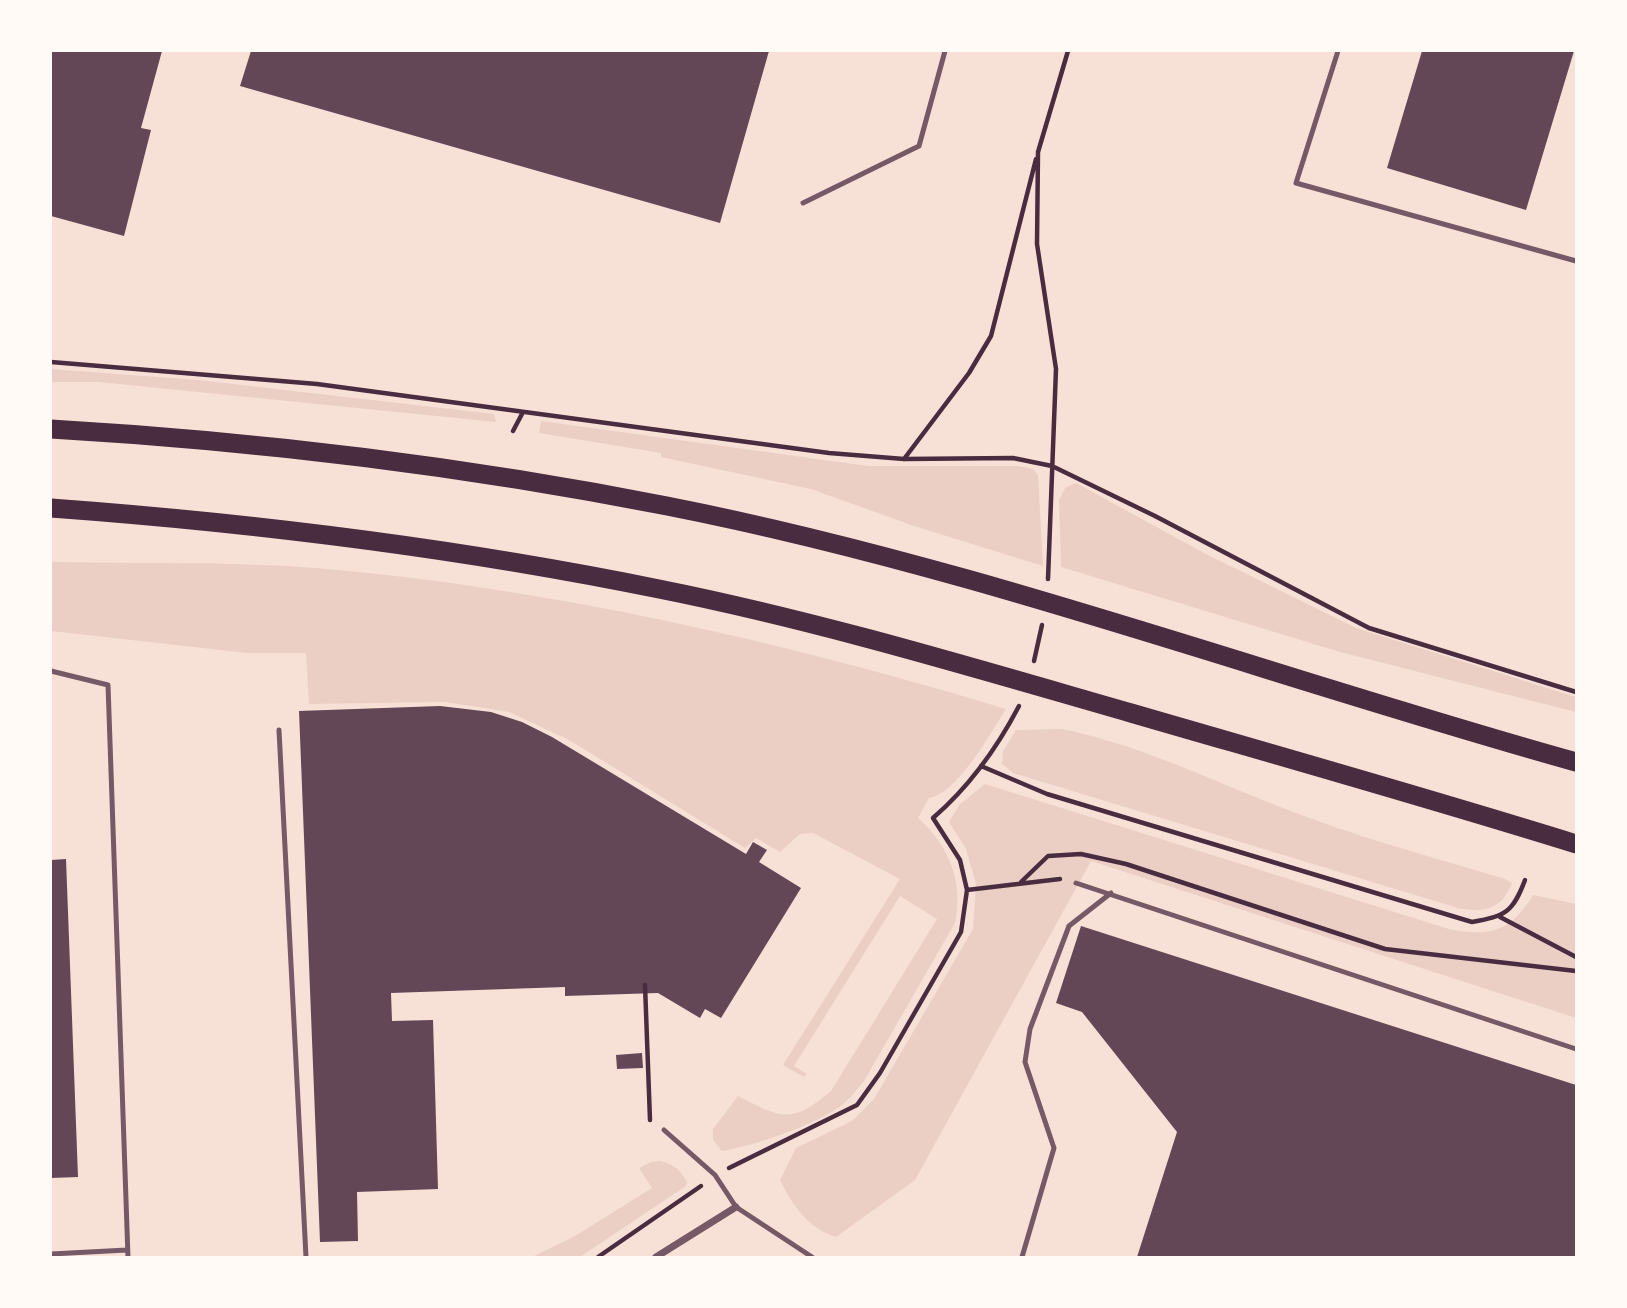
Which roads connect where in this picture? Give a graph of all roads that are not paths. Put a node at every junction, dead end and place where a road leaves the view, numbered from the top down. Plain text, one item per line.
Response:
1 (945, 51) edge
2 (1338, 51) edge
3 (803, 203) dead end
4 (1576, 261) edge
5 (51, 429) edge
6 (51, 508) edge
7 (51, 671) edge
8 (279, 730) dead end
9 (1576, 762) edge
10 (1576, 844) edge
11 (1076, 883) road end
12 (1111, 893) junction
13 (1576, 1049) edge
14 (664, 1130) dead end
15 (736, 1207) junction
16 (51, 1254) edge
17 (128, 1254) edge
18 (306, 1257) edge
19 (656, 1257) edge
20 (812, 1257) edge
21 (1022, 1257) edge

1 - 3 lane
2 - 4 lane
5 - 9 highway
6 - 10 highway
7 - 17 lane
8 - 18 lane
11 - 12 lane
12 - 13 lane
12 - 21 lane
14 - 15 lane
15 - 19 street
15 - 20 lane
16 - 17 lane

